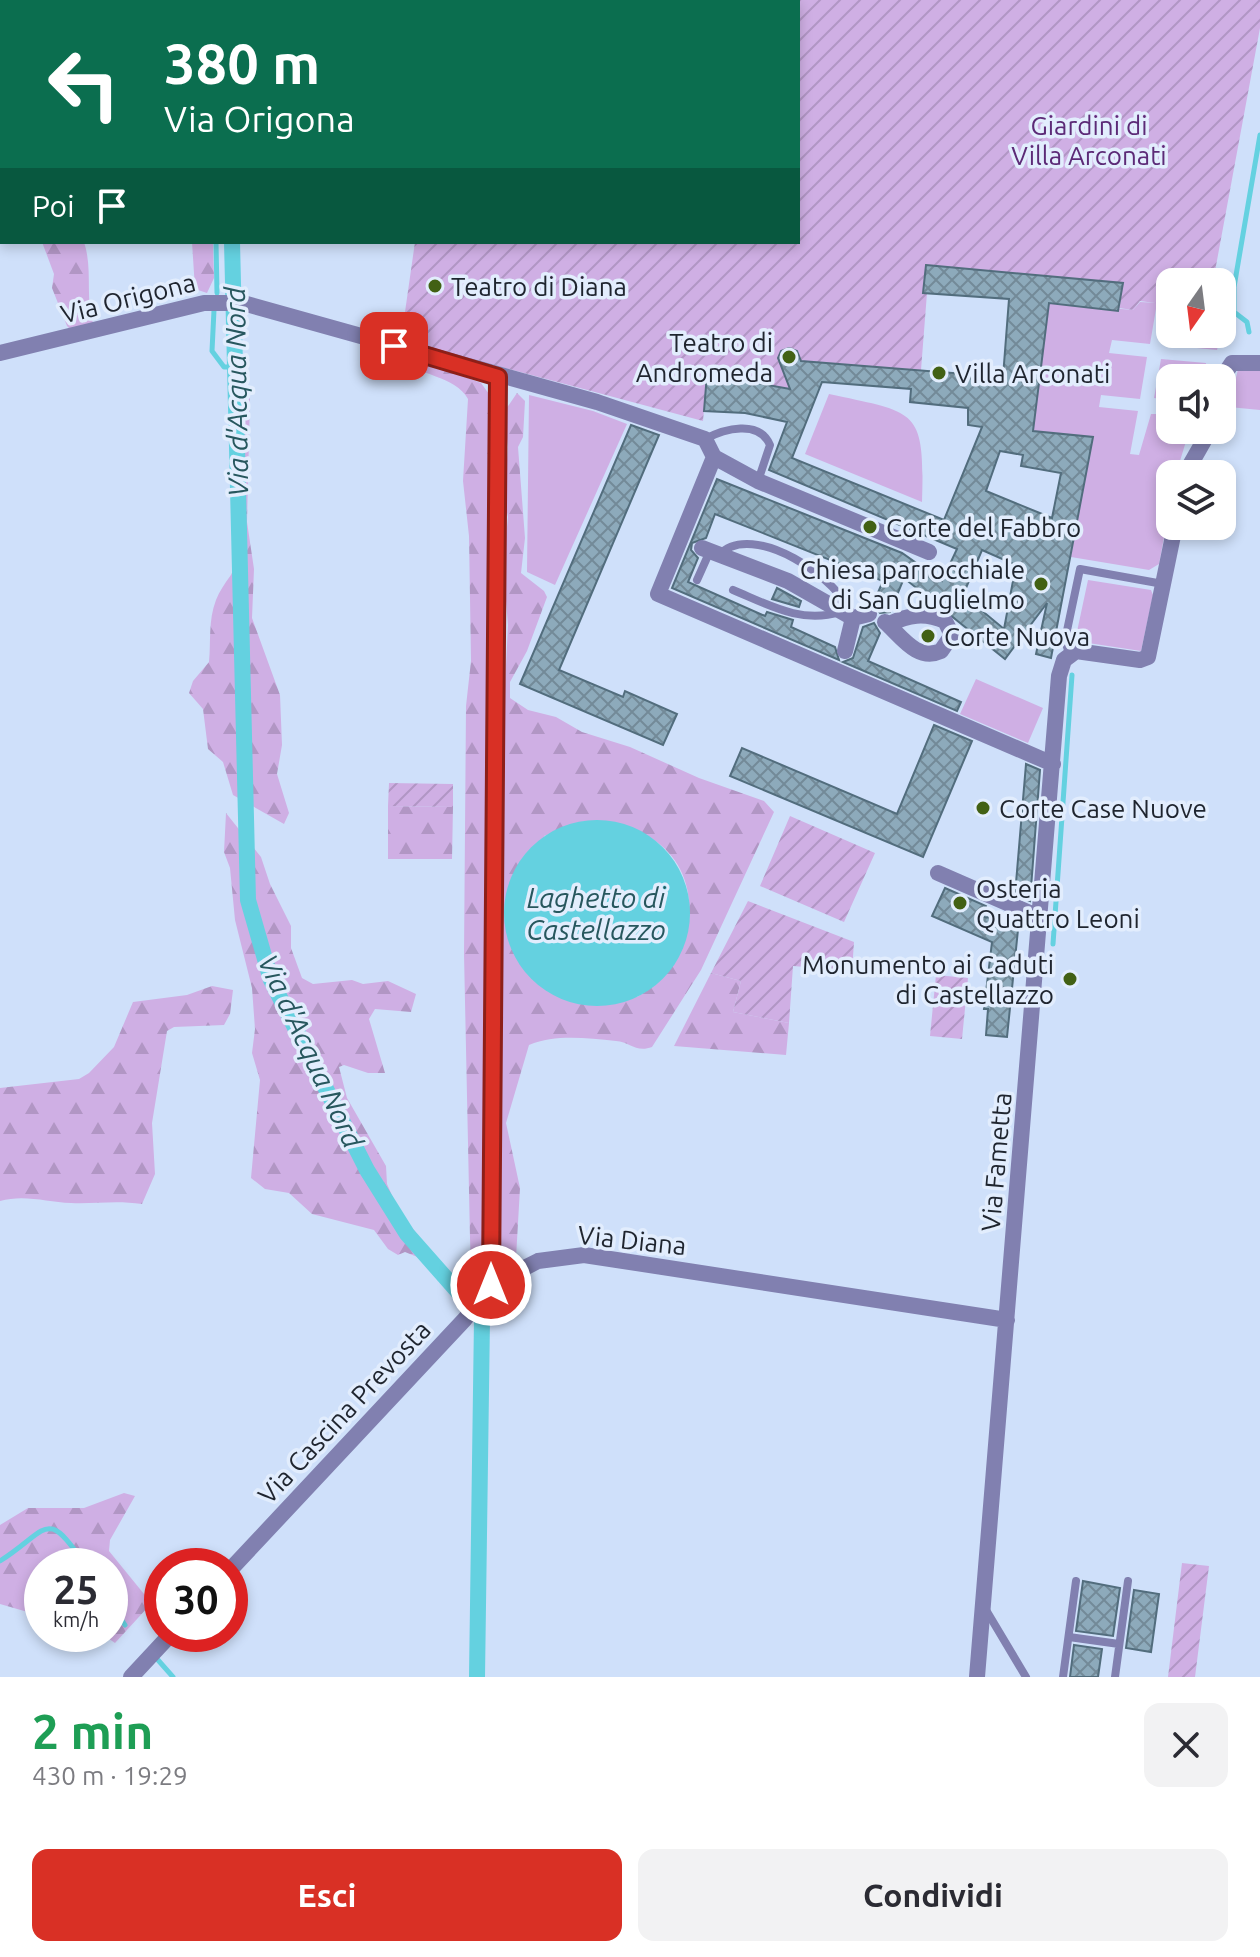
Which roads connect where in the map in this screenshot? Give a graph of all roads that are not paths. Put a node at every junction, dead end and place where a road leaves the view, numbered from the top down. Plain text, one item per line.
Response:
1 (0, 353) edge
2 (1260, 363) edge
3 (1231, 364) edge
4 (498, 377) junction
5 (705, 439) junction
6 (714, 457) junction
7 (758, 481) junction
8 (1172, 540) edge
9 (710, 551) junction
10 (929, 552) dead end
11 (802, 563) junction
12 (697, 580) dead end
13 (788, 581) junction
14 (1164, 584) junction
15 (733, 590) dead end
16 (854, 615) junction
17 (845, 651) dead end
18 (1069, 654) junction
19 (1053, 764) junction
20 (938, 873) dead end
21 (1039, 917) junction
22 (491, 1285) junction
23 (1007, 1320) junction
24 (248, 1551) edge
25 (1076, 1581) dead end
26 (1128, 1581) dead end
27 (984, 1606) junction
28 (1069, 1637) junction
29 (1119, 1644) junction
30 (154, 1652) edge
31 (131, 1677) edge
32 (977, 1677) edge
33 (1026, 1677) edge
34 (1063, 1677) edge
35 (1115, 1677) edge

1 - 4 street, Via Origona
2 - 3 street
4 - 5 street, Via Origona
4 - 22 street
5 - 6 street
5 - 7 lane
6 - 7 street
6 - 19 street
7 - 10 street
8 - 14 street
9 - 11 lane
9 - 12 lane
9 - 13 street
11 - 13 lane
11 - 16 lane
13 - 16 street
14 - 18 street
14 - 18 lane
15 - 16 lane
16 - 17 street
18 - 19 street, Via Fametta
19 - 21 street, Via Fametta
20 - 21 street
21 - 23 street, Via Fametta
22 - 23 street, Via Diana
22 - 24 street, Via Cascina Prevosta
23 - 27 street, Via Fametta
25 - 28 lane
26 - 29 lane
27 - 32 street, Via Fametta
27 - 33 lane
28 - 29 lane
28 - 34 lane
29 - 35 lane
30 - 31 street

